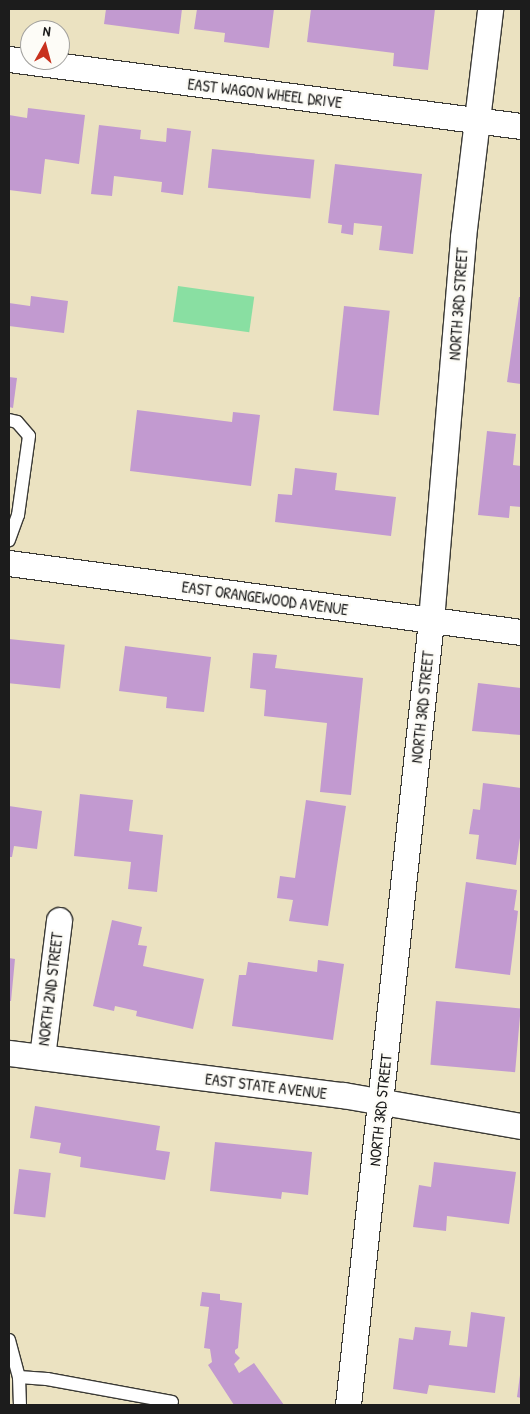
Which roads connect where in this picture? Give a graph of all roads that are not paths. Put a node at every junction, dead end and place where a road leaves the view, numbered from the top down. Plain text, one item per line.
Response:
1 (490, 9) edge
2 (9, 59) edge
3 (476, 120) junction
4 (521, 126) edge
5 (9, 420) edge
6 (9, 540) edge
7 (9, 563) edge
8 (431, 620) junction
9 (521, 632) edge
10 (59, 920) dead end
11 (9, 1053) edge
12 (42, 1058) junction
13 (381, 1102) junction
14 (521, 1126) edge
15 (9, 1340) edge
16 (19, 1377) junction
17 (172, 1402) dead end
18 (20, 1405) edge
19 (348, 1405) edge

1 - 3 street, NORTH 3RD STREET
2 - 3 street, EAST WAGON WHEEL DRIVE
3 - 4 street, EAST WAGON WHEEL DRIVE
3 - 8 street, NORTH 3RD STREET
5 - 6 lane
7 - 8 street, EAST ORANGEWOOD AVENUE
8 - 9 street, EAST ORANGEWOOD AVENUE
8 - 13 street, NORTH 3RD STREET
10 - 12 street, NORTH 2ND STREET
11 - 12 street, EAST STATE AVENUE
12 - 13 street, EAST STATE AVENUE
13 - 14 street, EAST STATE AVENUE
13 - 19 street, NORTH 3RD STREET
15 - 16 lane
16 - 17 lane
16 - 18 lane

